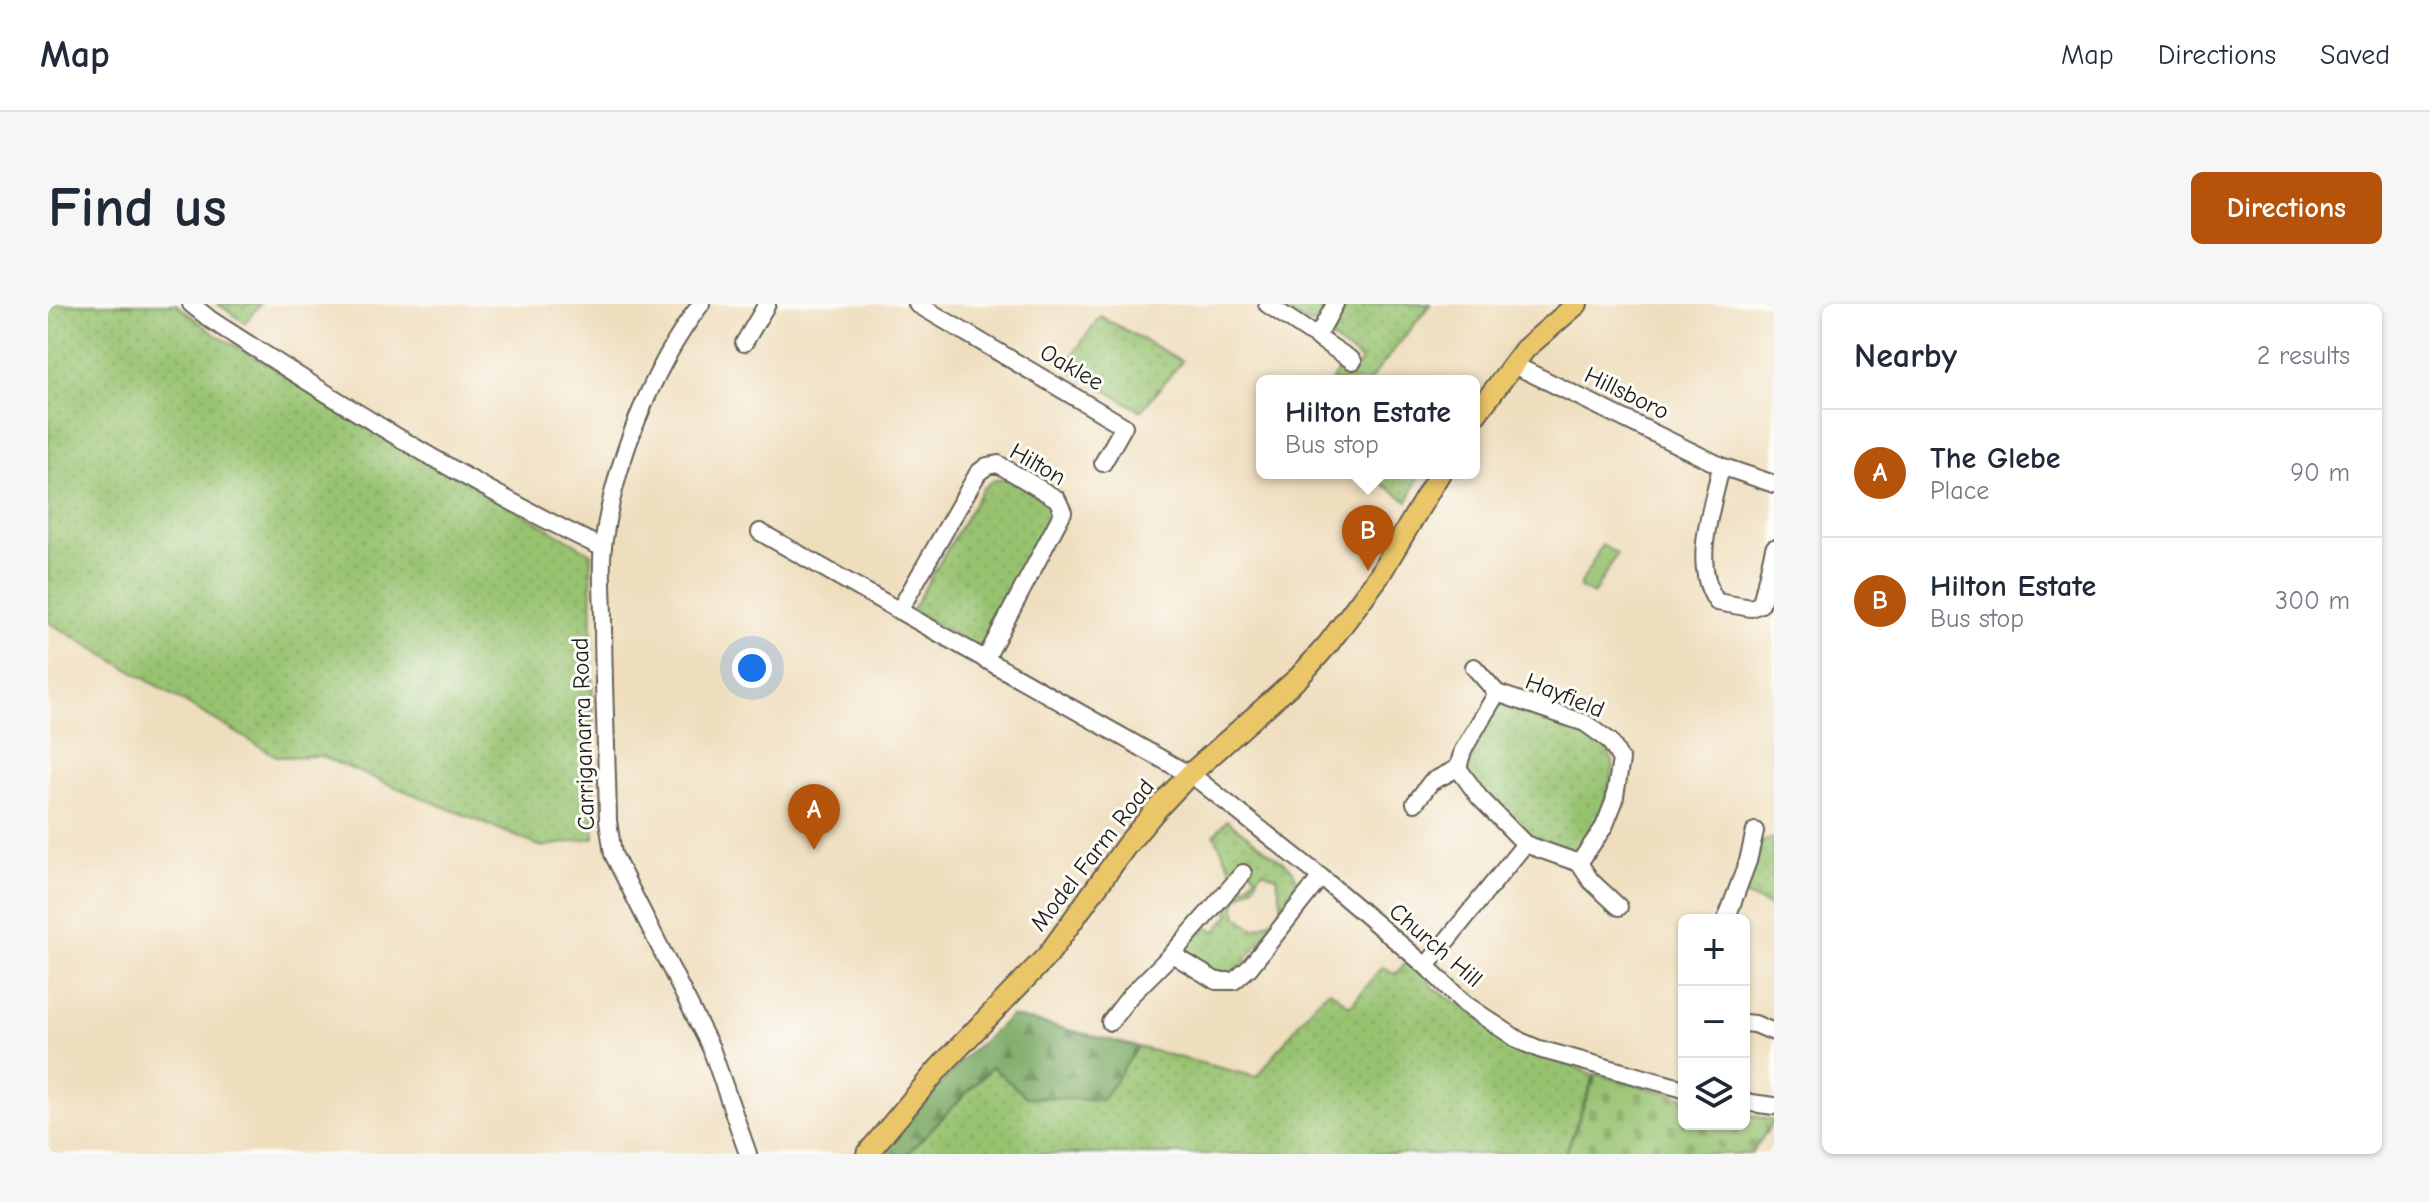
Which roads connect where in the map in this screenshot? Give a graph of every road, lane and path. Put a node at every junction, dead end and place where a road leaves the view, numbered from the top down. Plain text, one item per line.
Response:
1 (191, 304) edge
2 (701, 304) edge
3 (767, 304) edge
4 (917, 304) edge
5 (1267, 304) edge
6 (1335, 304) edge
7 (1575, 305) edge
8 (1317, 337) junction
9 (744, 343) dead end
10 (1353, 361) dead end
11 (1512, 364) junction
12 (1480, 409) edge
13 (1103, 463) dead end
14 (1721, 466) junction
15 (1436, 479) edge
16 (1774, 484) edge
17 (760, 532) dead end
18 (603, 548) junction
19 (1774, 548) edge
20 (899, 611) junction
21 (985, 660) junction
22 (1474, 667) dead end
23 (1497, 693) junction
24 (1458, 768) junction
25 (1189, 775) junction
26 (1415, 803) dead end
27 (1755, 831) dead end
28 (1525, 844) junction
29 (1579, 863) junction
30 (1243, 873) dead end
31 (1321, 877) junction
32 (1619, 907) dead end
33 (1728, 914) edge
34 (1172, 954) junction
35 (1426, 966) junction
36 (1110, 1022) dead end
37 (1750, 1024) edge
38 (1774, 1032) edge
39 (1678, 1087) edge
40 (1750, 1103) edge
41 (1774, 1106) edge
42 (748, 1154) edge
43 (867, 1154) edge

1 - 18 street
2 - 18 street, Carriganarra Road
3 - 9 street
4 - 13 street, Oaklee
5 - 8 street
6 - 8 street
7 - 11 main road
8 - 10 street
11 - 12 main road
11 - 14 street, Hillsboro
14 - 16 street, Hillsboro
14 - 19 street
15 - 25 main road, Model Farm Road
17 - 20 street
18 - 42 street, Carriganarra Road
20 - 21 street
20 - 21 street, Hilton
21 - 25 street
22 - 23 street, Hayfield
23 - 24 street
23 - 29 street, Hayfield
24 - 26 street
24 - 28 street
25 - 31 street, Church Hill
25 - 43 main road, Model Farm Road
27 - 33 street
28 - 29 street
28 - 35 street
29 - 32 street
30 - 34 street
31 - 34 street
31 - 35 street, Church Hill
34 - 36 street
35 - 39 street, Church Hill
37 - 38 street
40 - 41 street

